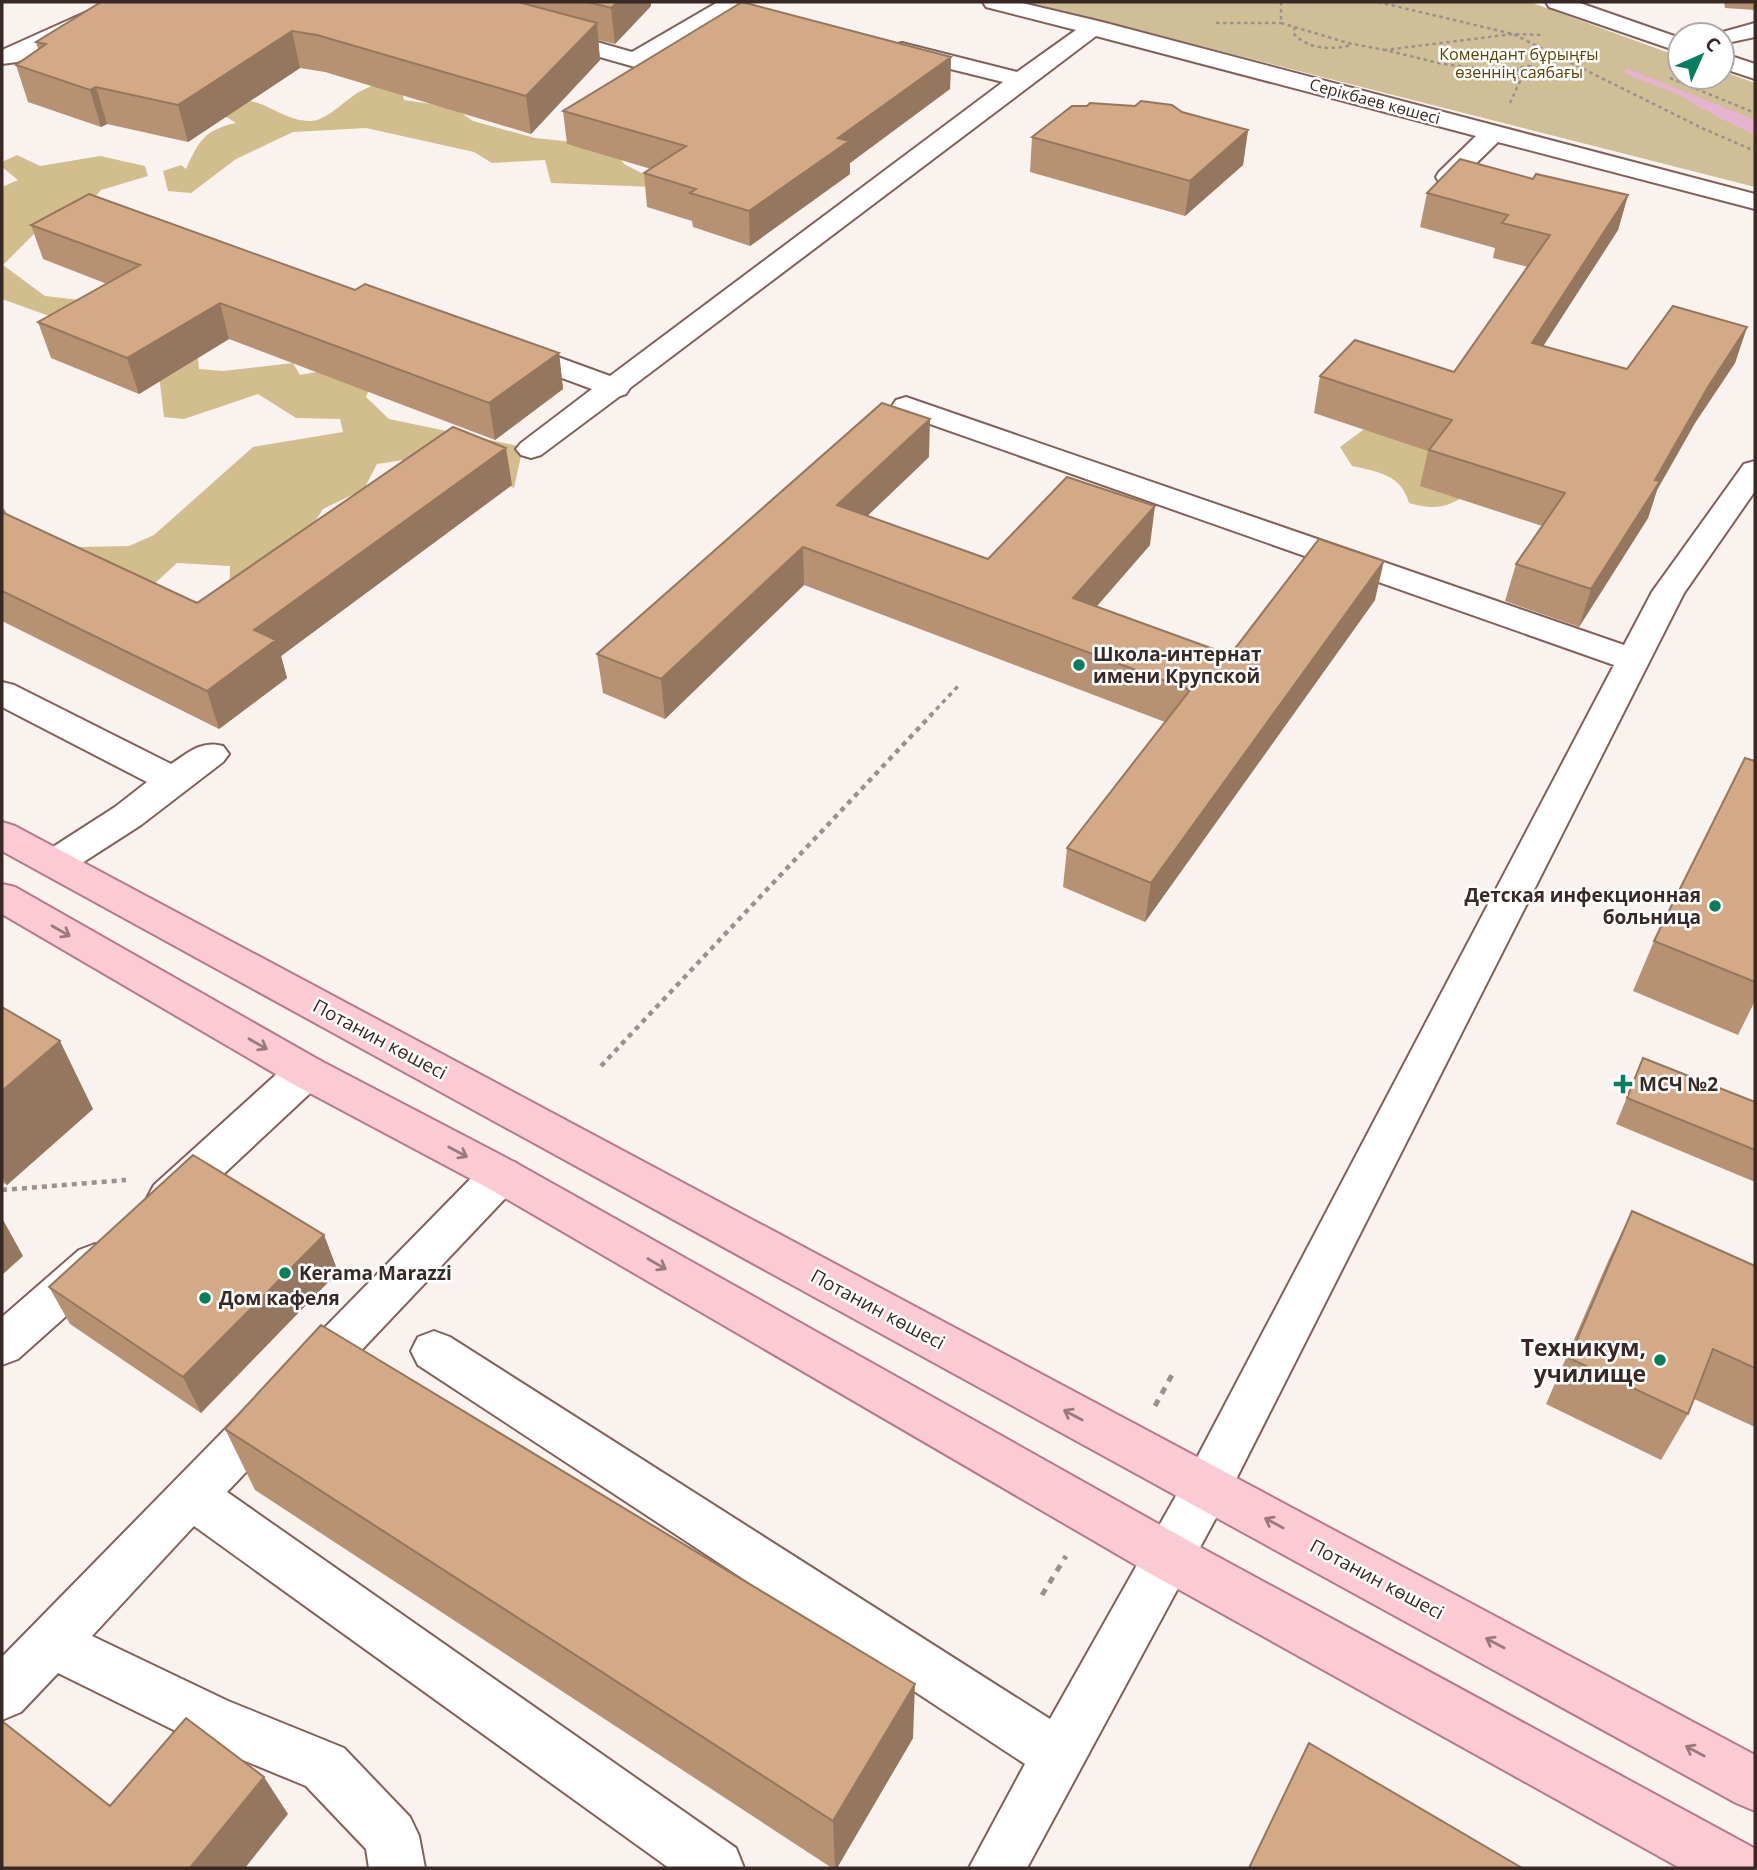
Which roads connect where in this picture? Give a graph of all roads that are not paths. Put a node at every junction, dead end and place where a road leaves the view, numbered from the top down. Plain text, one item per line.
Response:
1 (126, 2) edge
2 (994, 2) edge
3 (1557, 2) edge
4 (738, 7) edge
5 (1094, 27) junction
6 (527, 29) edge
7 (1755, 30) edge
8 (1736, 34) edge
9 (1666, 40) edge
10 (874, 43) edge
11 (26, 49) junction
12 (2, 57) edge
13 (1736, 65) edge
14 (1755, 72) edge
15 (14, 79) dead end
16 (1021, 80) junction
17 (1493, 133) junction
18 (1448, 177) edge
19 (1755, 202) edge
20 (486, 341) edge
21 (616, 388) junction
22 (906, 406) dead end
23 (531, 449) dead end
24 (1755, 470) edge
25 (1634, 660) junction
26 (2, 693) edge
27 (211, 754) dead end
28 (173, 780) junction
29 (2, 835) edge
30 (55, 863) junction
31 (2, 897) edge
32 (306, 1072) junction
33 (501, 1175) junction
34 (2, 1345) edge
35 (433, 1350) dead end
36 (1207, 1487) junction
37 (191, 1495) junction
38 (1169, 1557) junction
39 (50, 1642) junction
40 (2, 1693) edge
41 (1059, 1755) junction
42 (1755, 1784) edge
43 (397, 1868) edge
44 (716, 1868) edge
45 (997, 1868) edge
46 (1734, 1868) edge

1 - 11 street
2 - 5 street, Серікбаев көшесі
3 - 9 street
4 - 6 street
5 - 16 street
5 - 17 street, Серікбаев көшесі
7 - 8 street
10 - 16 street
11 - 12 street
11 - 15 street
13 - 14 street
16 - 21 street
17 - 18 street
17 - 19 street, Серікбаев көшесі
20 - 21 street
21 - 23 street
22 - 25 street
24 - 25 street
25 - 36 street
26 - 28 street
27 - 28 street
28 - 30 street
29 - 30 main road, Потанин көшесі
36 -> 30 main road, Потанин көшесі
31 -> 32 main road
32 -> 33 main road
32 - 34 street
33 - 37 street
33 -> 38 main road
35 - 41 street
36 - 38 street
42 -> 36 main road, Потанин көшесі
37 - 39 street
37 - 44 street
38 - 41 street
38 - 46 main road
39 - 40 street
39 - 43 street
41 - 45 street

